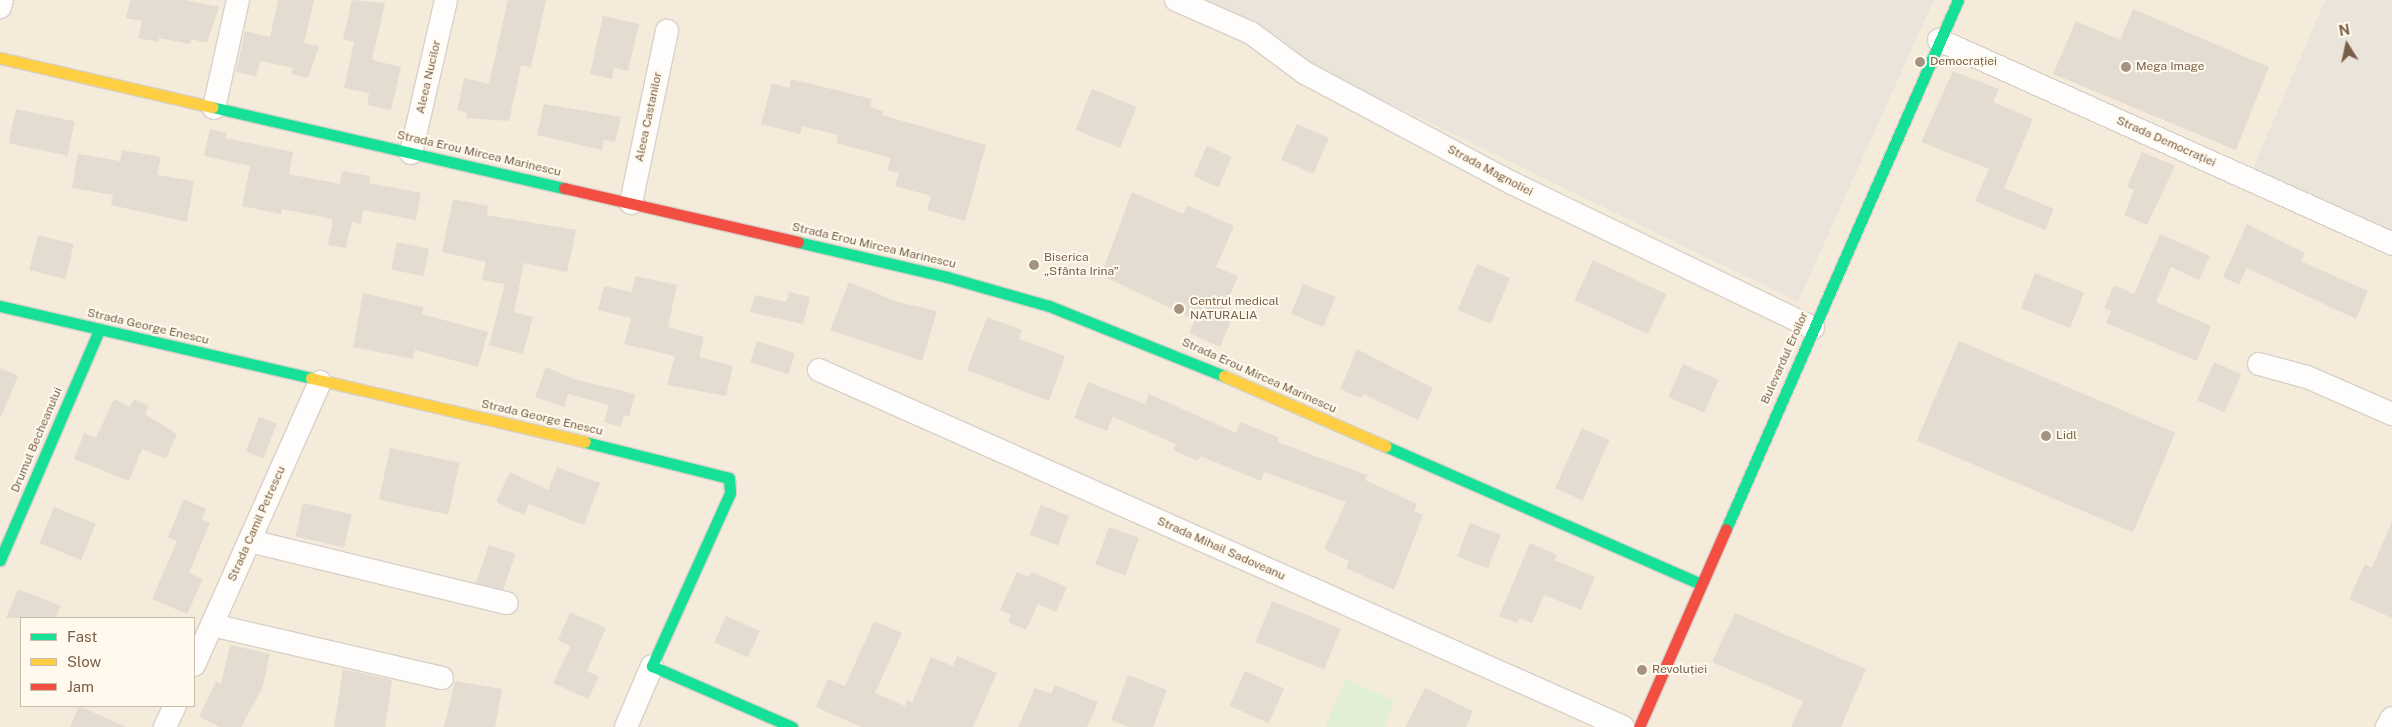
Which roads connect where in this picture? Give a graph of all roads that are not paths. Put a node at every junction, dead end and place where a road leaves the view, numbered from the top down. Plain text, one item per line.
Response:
1 (2, 0) edge
2 (238, 0) edge
3 (446, 0) edge
4 (1176, 0) edge
5 (1958, 0) edge
6 (0, 7) edge
7 (667, 32) dead end
8 (1939, 40) junction
9 (0, 58) edge
10 (214, 108) junction
11 (411, 153) junction
12 (630, 203) junction
13 (2392, 244) edge
14 (0, 306) edge
15 (1813, 328) junction
16 (99, 330) junction
17 (2259, 364) dead end
18 (820, 370) dead end
19 (320, 382) junction
20 (2392, 414) edge
21 (250, 540) junction
22 (0, 560) edge
23 (1701, 584) junction
24 (508, 603) dead end
25 (212, 625) junction
26 (195, 663) edge
27 (652, 666) junction
28 (442, 678) dead end
29 (174, 707) edge
30 (2392, 718) edge
31 (165, 727) edge
32 (626, 727) edge
33 (792, 727) edge
34 (1623, 727) edge
35 (1639, 727) edge
36 (2387, 727) edge

1 - 6 street
2 - 10 street
3 - 11 street, Aleea Nucilor
4 - 15 street, Strada Magnoliei
5 - 8 street, Bulevardul Eroilor
7 - 12 street, Aleea Castanilor
8 - 13 street, Strada Democrației
8 - 15 street, Bulevardul Eroilor
9 - 10 street, Strada Erou Mircea Marinescu
10 - 11 street, Strada Erou Mircea Marinescu
11 - 12 street, Strada Erou Mircea Marinescu
12 - 23 street, Strada Erou Mircea Marinescu
14 - 16 street, Strada George Enescu
15 - 23 street, Bulevardul Eroilor
16 - 19 street, Strada George Enescu
16 - 22 street, Drumul Becheanului
17 - 20 street
18 - 34 street, Strada Mihail Sadoveanu
19 - 21 street, Strada Camil Petrescu
19 - 27 street, Strada George Enescu
21 - 24 street
21 - 25 street, Strada Camil Petrescu
23 - 35 street, Bulevardul Eroilor
25 - 26 street, Strada Camil Petrescu
25 - 28 street
27 - 32 street
27 - 33 street
29 - 31 street
30 - 36 street

